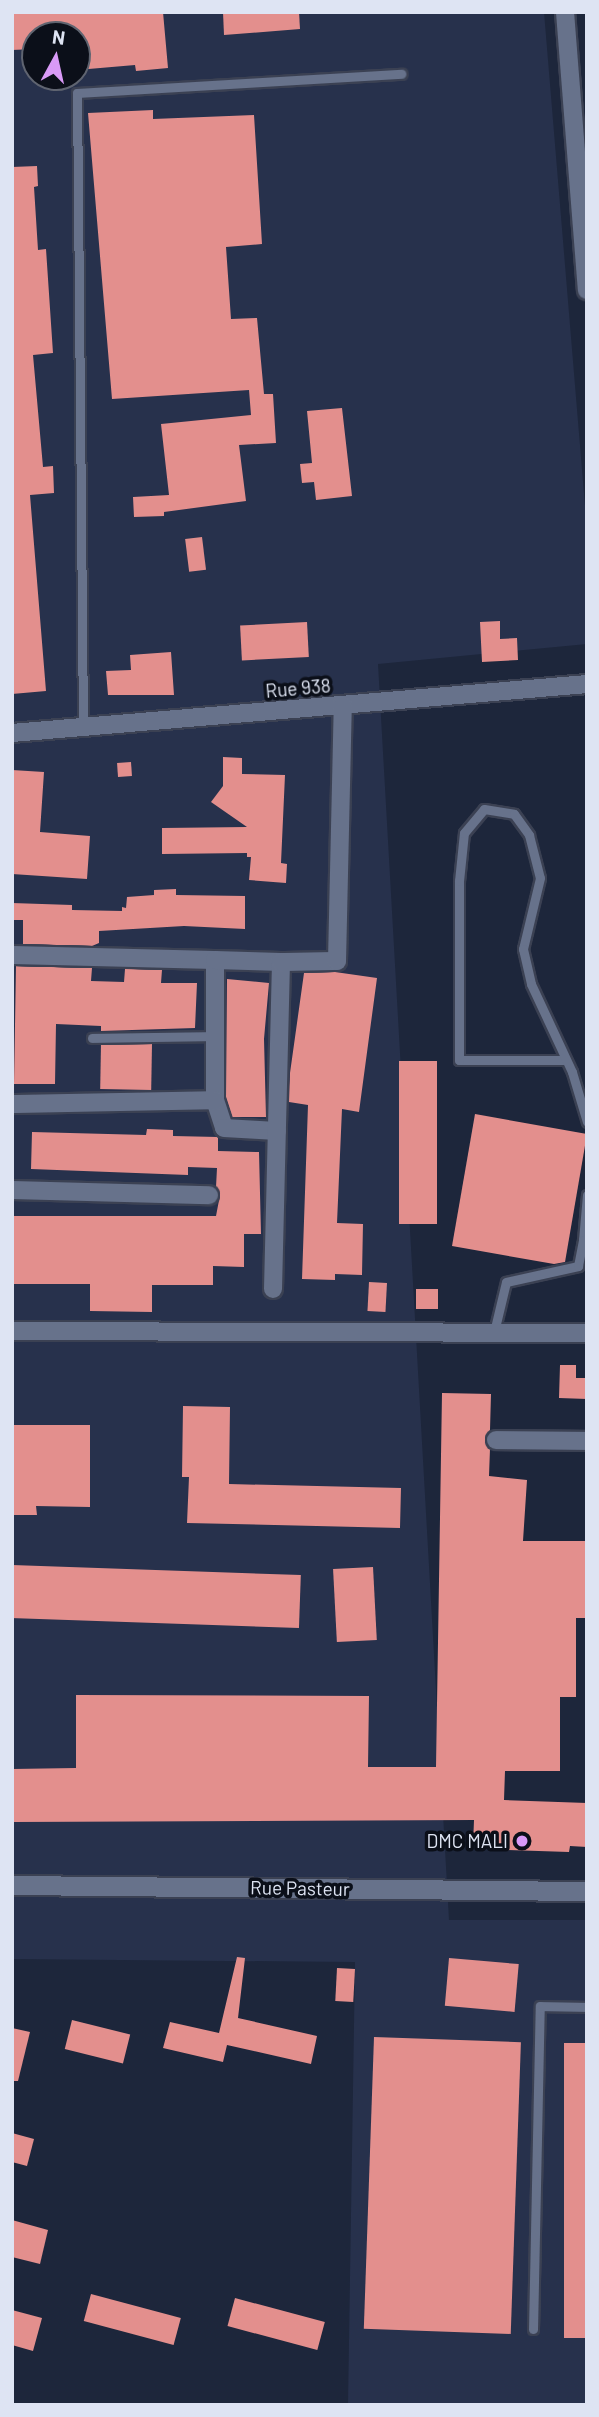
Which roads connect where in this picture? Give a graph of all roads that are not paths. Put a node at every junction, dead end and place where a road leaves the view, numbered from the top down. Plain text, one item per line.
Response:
1 (565, 12) edge
2 (401, 74) dead end
3 (587, 290) edge
4 (587, 684) edge
5 (343, 705) junction
6 (83, 727) junction
7 (12, 733) edge
8 (12, 955) edge
9 (215, 960) junction
10 (281, 962) junction
11 (215, 1036) junction
12 (92, 1038) dead end
13 (565, 1060) junction
14 (215, 1100) junction
15 (12, 1104) edge
16 (587, 1122) edge
17 (277, 1130) junction
18 (12, 1190) edge
19 (209, 1195) dead end
20 (587, 1195) edge
21 (585, 1240) edge
22 (273, 1289) dead end
23 (12, 1331) edge
24 (494, 1332) junction
25 (587, 1333) edge
26 (496, 1440) dead end
27 (587, 1441) edge
28 (12, 1885) edge
29 (587, 1891) edge
30 (587, 2007) edge
31 (533, 2329) dead end

1 - 3 street
2 - 6 lane
4 - 5 street, Rue 938
5 - 6 street, Rue 938
5 - 10 street
6 - 7 street, Rue 938
8 - 9 street
9 - 10 street
9 - 11 street
10 - 17 street
11 - 12 lane
11 - 14 street
13 - 13 lane
13 - 16 lane
14 - 15 street
14 - 17 street
17 - 22 street
18 - 19 street
20 - 21 lane
21 - 24 lane
23 - 24 street
24 - 25 street
26 - 27 street
28 - 29 main road, Rue Pasteur
30 - 31 lane

